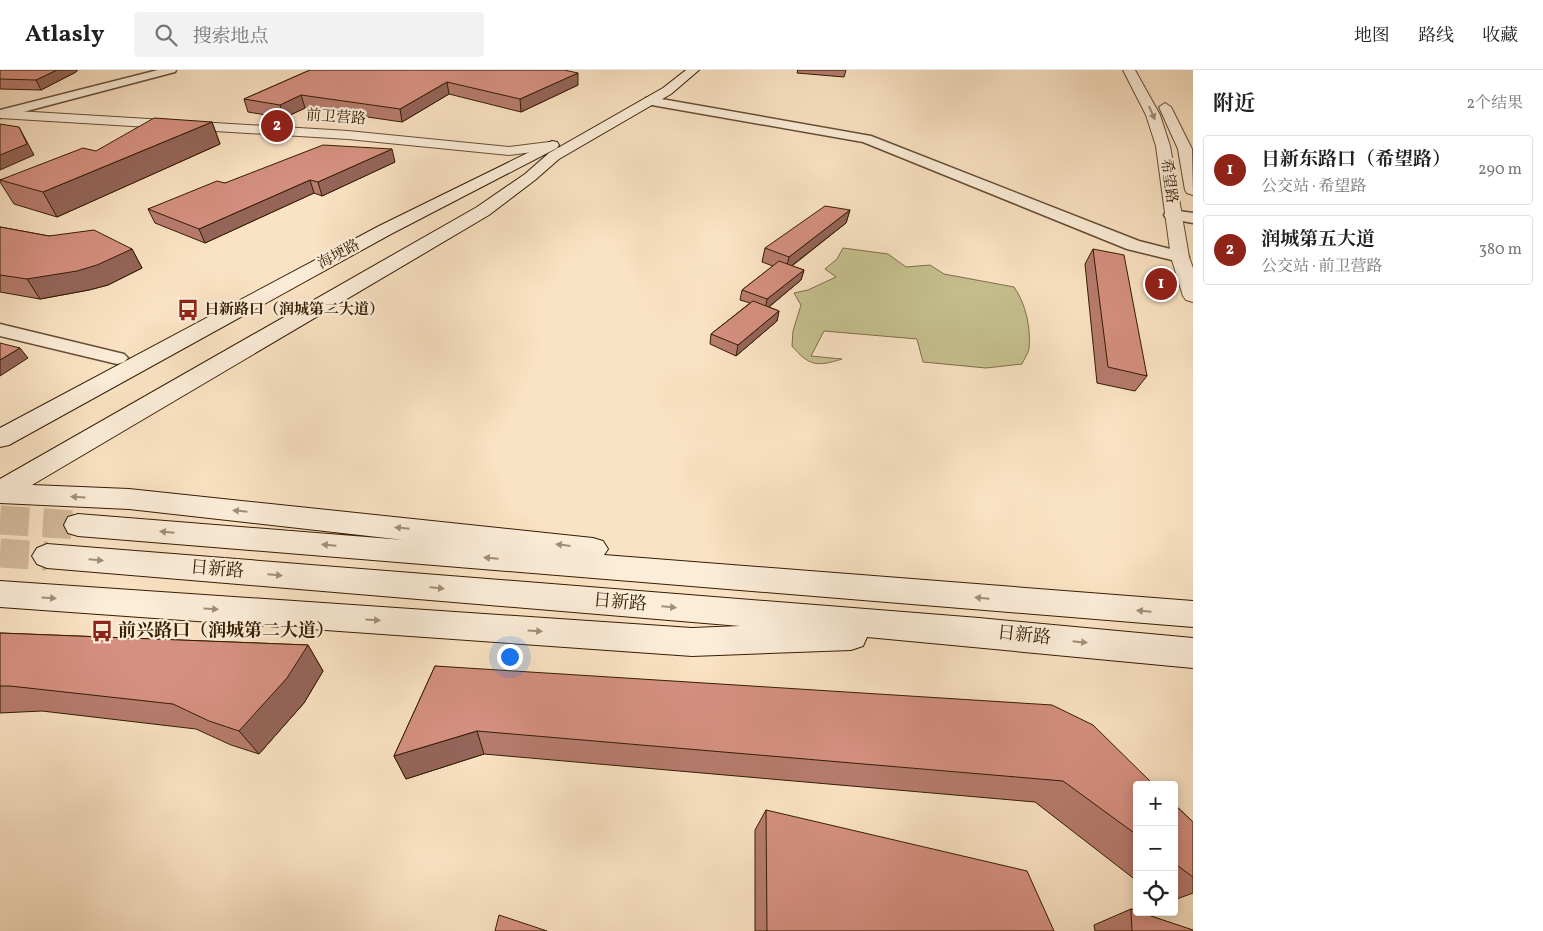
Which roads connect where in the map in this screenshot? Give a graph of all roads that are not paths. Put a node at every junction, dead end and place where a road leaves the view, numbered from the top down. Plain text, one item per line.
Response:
1 (171, 70) edge
2 (677, 70) edge
3 (692, 70) edge
4 (1130, 70) edge
5 (1144, 70) edge
6 (650, 101) junction
7 (0, 115) edge
8 (556, 151) junction
9 (525, 159) junction
10 (1193, 190) edge
11 (1172, 215) junction
12 (1193, 218) edge
13 (1180, 256) junction
14 (1193, 296) edge
15 (0, 330) edge
16 (117, 358) junction
17 (17, 409) dead end
18 (0, 439) edge
19 (0, 455) edge
20 (0, 477) edge
21 (0, 492) edge
22 (78, 525) tunnel mouth
23 (47, 556) tunnel mouth
24 (924, 593) junction
25 (0, 594) edge
26 (1193, 614) edge
27 (980, 632) junction
28 (1193, 653) edge

1 - 7 street
2 - 8 main road, 海埂路
3 - 6 main road, 海埂路
4 -> 11 main road, 希望路
5 - 10 main road, 希望路
6 - 8 main road, 海埂路
6 - 13 street
7 - 8 main road, 前卫营路
7 - 9 main road, 前卫营路
8 - 9 main road, 海埂路
8 - 20 main road, 海埂路
8 - 21 main road
9 - 16 main road
9 - 18 main road, 海埂路
9 - 19 main road
11 - 12 street
11 - 13 main road, 希望路
13 - 14 main road, 希望路
15 - 16 street
16 - 17 main road
24 -> 21 main road, 日新路
24 -> 22 main road, 日新路
23 -> 27 main road, 日新路
26 -> 24 main road, 日新路
25 -> 27 main road
27 -> 28 main road, 日新路

